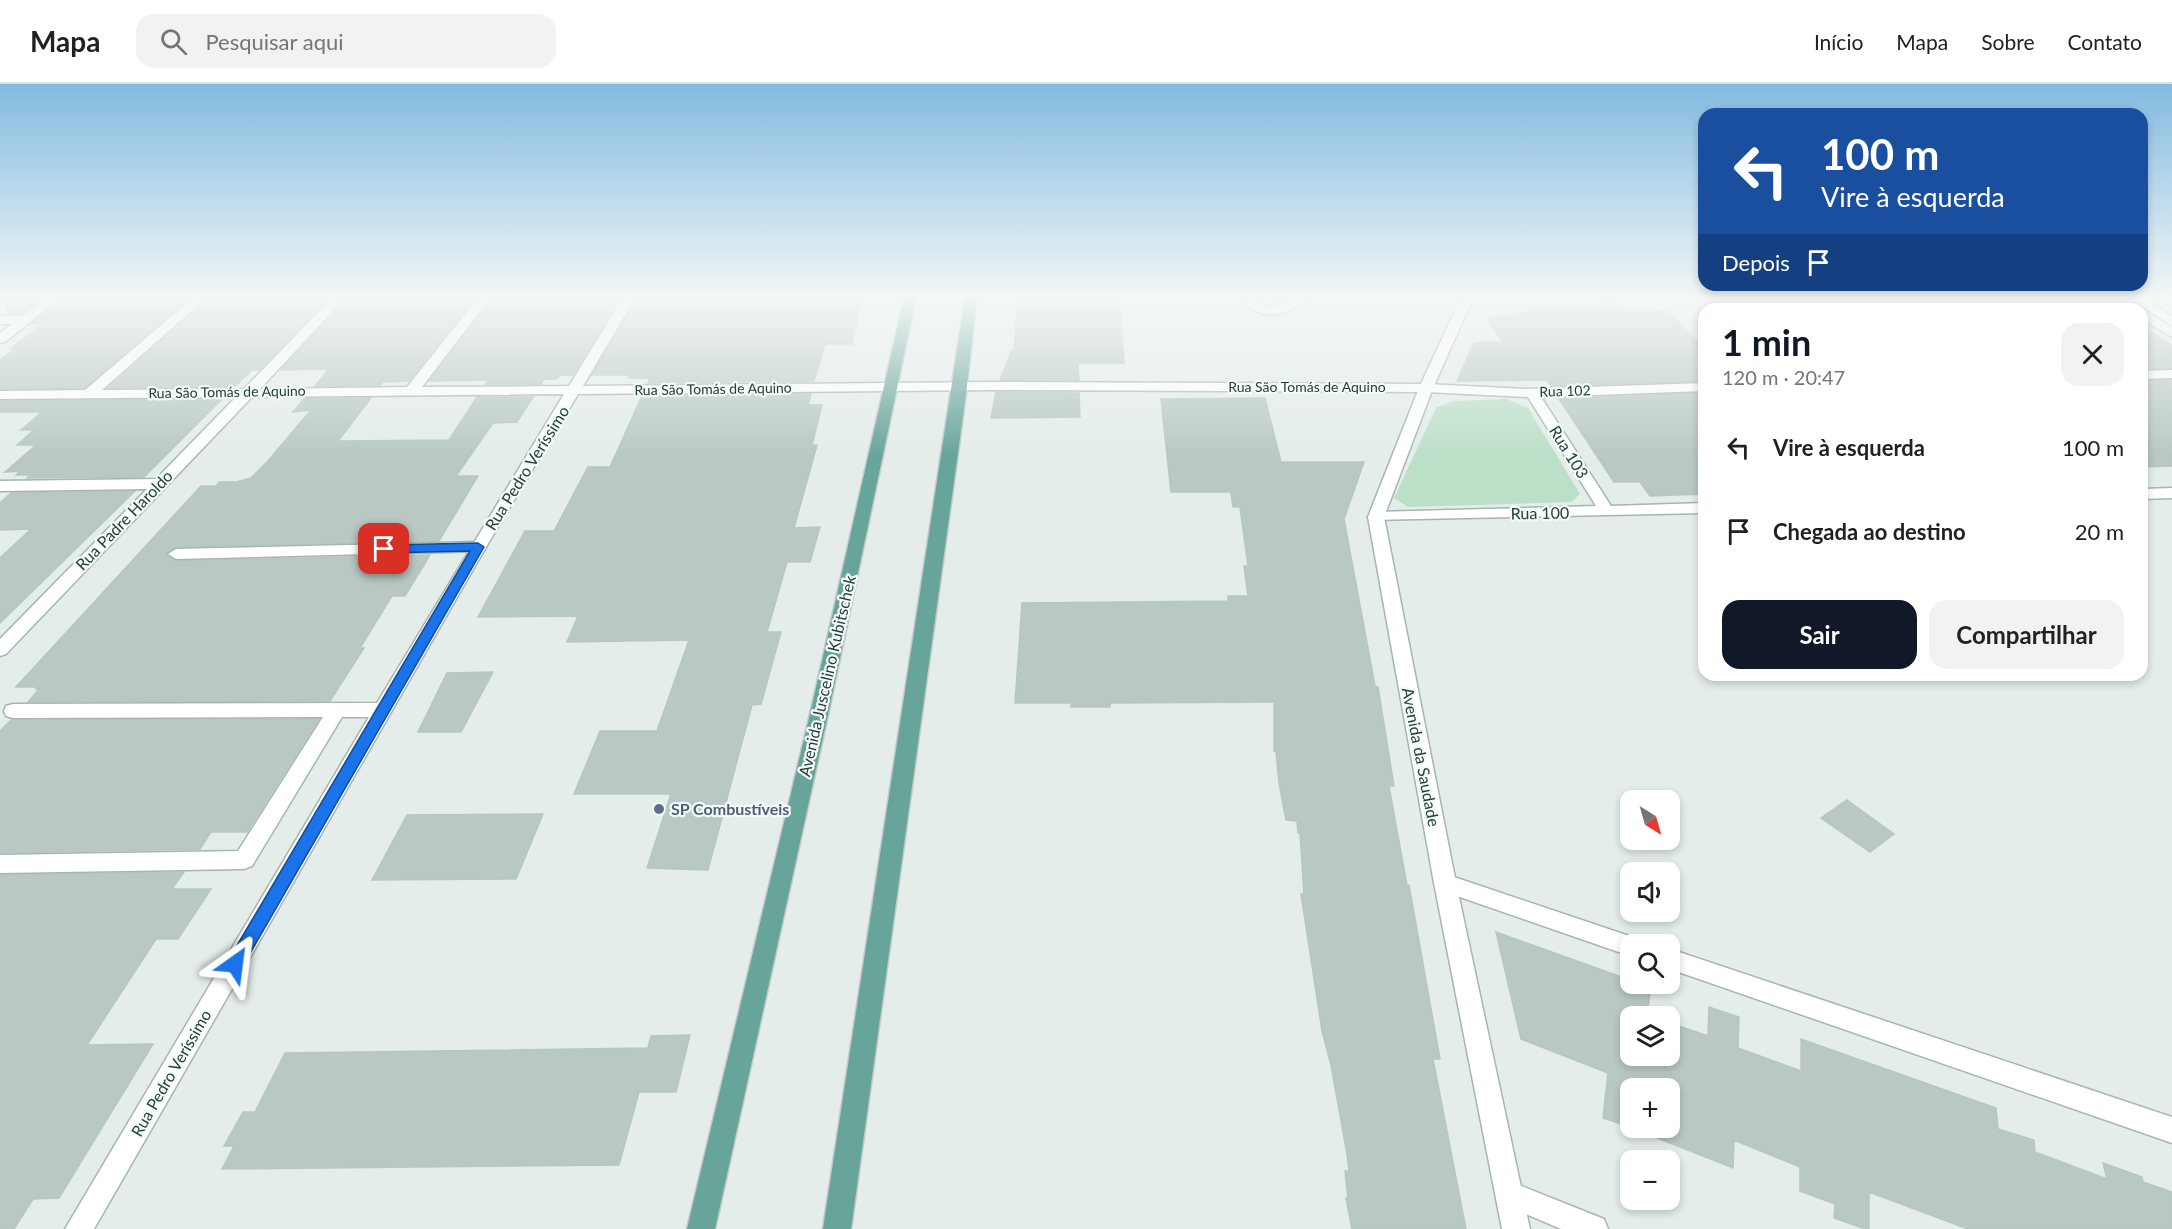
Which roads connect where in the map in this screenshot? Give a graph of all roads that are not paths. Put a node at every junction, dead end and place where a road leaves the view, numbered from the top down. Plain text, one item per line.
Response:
1 (138, 351) edge
2 (288, 351) edge
3 (442, 351) edge
4 (597, 351) edge
5 (899, 351) edge
6 (964, 351) edge
7 (1443, 351) edge
8 (2172, 374) edge
9 (2148, 375) edge
10 (960, 386) junction
11 (891, 387) junction
12 (1698, 387) edge
13 (1426, 388) junction
14 (413, 389) junction
15 (574, 390) junction
16 (250, 392) junction
17 (1531, 392) junction
18 (90, 393) junction
19 (0, 394) edge
20 (158, 484) junction
21 (0, 486) edge
22 (2172, 493) edge
23 (2148, 494) edge
24 (1698, 508) edge
25 (1607, 512) junction
26 (1376, 517) junction
27 (478, 547) junction
28 (176, 554) dead end
29 (0, 650) edge
30 (384, 710) junction
31 (13, 711) dead end
32 (336, 711) junction
33 (0, 864) edge
34 (1445, 883) junction
35 (1620, 943) edge
36 (1680, 962) edge
37 (2172, 1130) edge
38 (1509, 1194) junction
39 (80, 1229) edge
40 (701, 1229) edge
41 (837, 1229) edge
42 (1516, 1229) edge
43 (1594, 1229) edge

1 - 18 street
2 - 16 street, Rua Padre Haroldo
3 - 14 street
4 - 15 street, Rua Pedro Veríssimo
5 - 11 main road, Avenida Juscelino Kubitschek
6 - 10 main road
7 - 13 street
8 - 9 street
10 - 11 street, Rua São Tomás de Aquino
10 - 13 street, Rua São Tomás de Aquino
10 - 41 main road
11 - 15 street, Rua São Tomás de Aquino
11 - 40 main road, Avenida Juscelino Kubitschek
12 - 17 street, Rua 102
13 - 17 street, Rua 102
13 - 26 street
14 - 15 street, Rua São Tomás de Aquino
14 - 16 street, Rua São Tomás de Aquino
15 - 27 street, Rua Pedro Veríssimo
16 - 18 street, Rua São Tomás de Aquino
16 - 20 street, Rua Padre Haroldo
17 - 25 street, Rua 103
18 - 19 street, Rua São Tomás de Aquino
20 - 21 street
20 - 29 street, Rua Padre Haroldo
22 - 23 street
24 - 25 street, Rua 100
25 - 26 street, Rua 100
26 - 34 street, Avenida da Saudade
27 - 28 street
27 - 30 street, Rua Pedro Veríssimo
30 - 32 street
30 - 39 street, Rua Pedro Veríssimo
31 - 32 street
32 - 33 street
34 - 35 street
34 - 38 street, Avenida da Saudade
36 - 37 street
38 - 42 street, Avenida da Saudade
38 - 43 street

